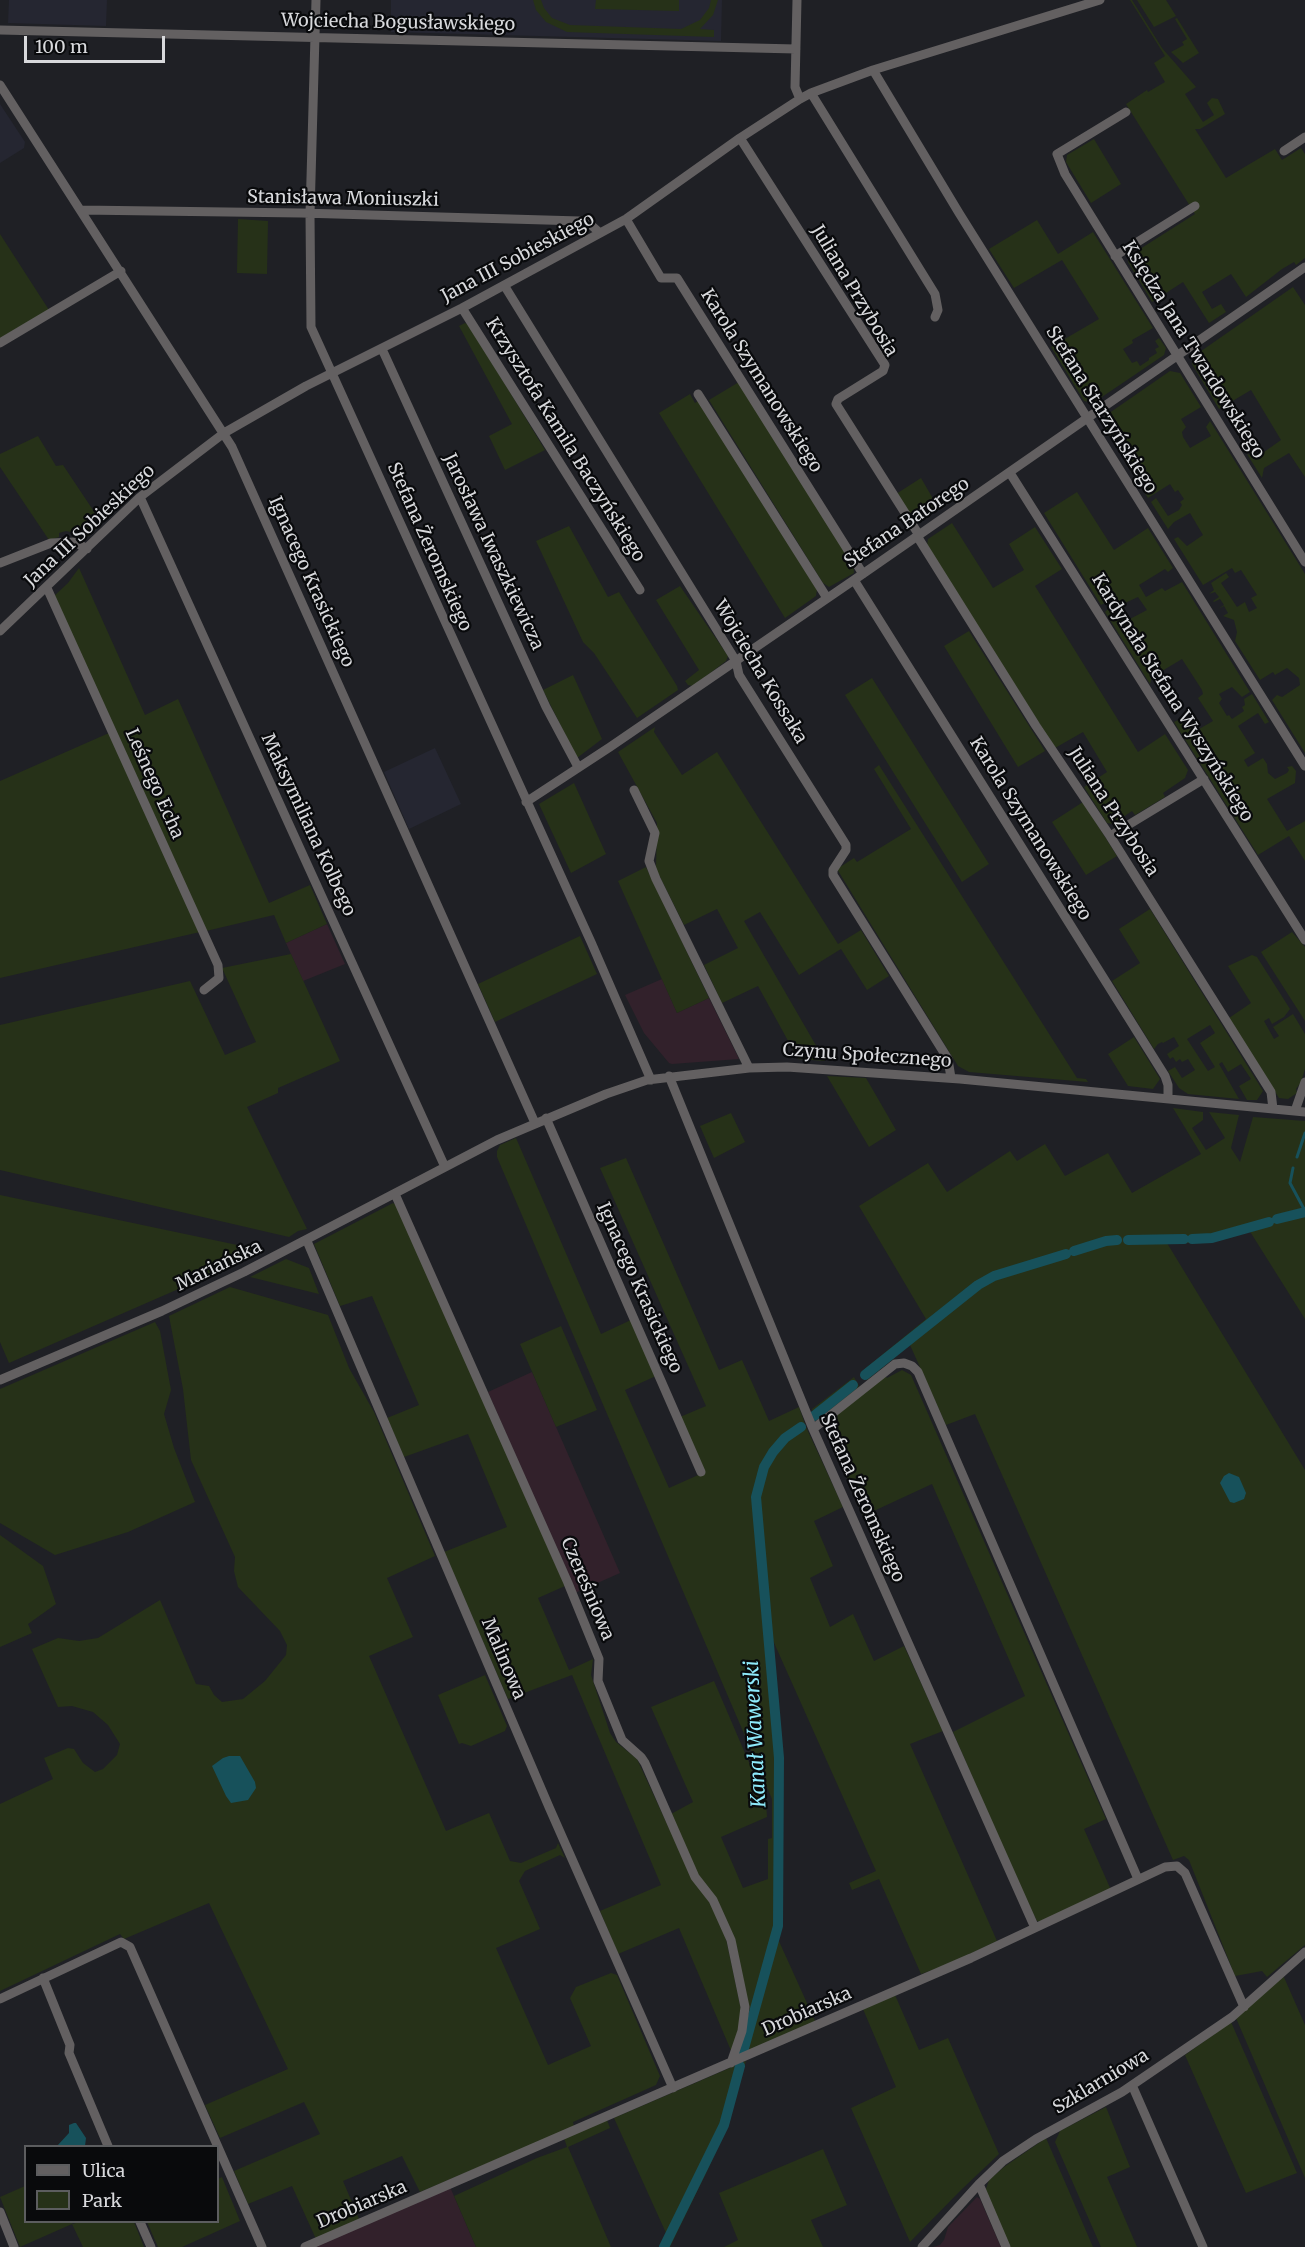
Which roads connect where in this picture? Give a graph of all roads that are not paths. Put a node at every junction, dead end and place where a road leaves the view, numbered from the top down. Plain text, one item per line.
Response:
1 (316, 0) edge
2 (797, 0) edge
3 (1100, 0) edge
4 (0, 30) edge
5 (314, 39) junction
6 (796, 49) junction
7 (873, 70) junction
8 (0, 85) edge
9 (811, 93) junction
10 (800, 99) junction
11 (1126, 112) dead end
12 (1305, 137) edge
13 (740, 138) junction
14 (1284, 151) dead end
15 (1195, 206) dead end
16 (81, 210) junction
17 (310, 214) junction
18 (626, 219) junction
19 (600, 233) junction
20 (1115, 256) junction
21 (1305, 267) edge
22 (121, 272) junction
23 (504, 285) junction
24 (462, 308) junction
25 (935, 318) dead end
26 (0, 343) edge
27 (382, 349) junction
28 (1177, 356) junction
29 (331, 374) junction
30 (698, 394) dead end
31 (1087, 419) junction
32 (224, 433) junction
33 (1010, 473) junction
34 (140, 497) junction
35 (918, 536) junction
36 (87, 549) junction
37 (1305, 562) edge
38 (0, 563) edge
39 (859, 577) junction
40 (47, 588) junction
41 (640, 590) dead end
42 (827, 598) junction
43 (0, 631) edge
44 (736, 661) junction
45 (1305, 766) edge
46 (579, 767) junction
47 (1204, 779) junction
48 (634, 790) dead end
49 (526, 802) junction
50 (1110, 836) junction
51 (1305, 940) edge
52 (204, 990) dead end
53 (749, 1068) junction
54 (669, 1077) junction
55 (951, 1078) junction
56 (651, 1080) junction
57 (1305, 1082) edge
58 (1168, 1099) junction
59 (1273, 1109) junction
60 (1294, 1111) junction
61 (1305, 1112) edge
62 (546, 1118) junction
63 (535, 1123) junction
64 (445, 1167) junction
65 (395, 1194) junction
66 (307, 1240) junction
67 (0, 1380) edge
68 (813, 1429) junction
69 (701, 1472) dead end
70 (1138, 1879) junction
71 (1035, 1928) junction
72 (1305, 1952) edge
73 (43, 1978) junction
74 (0, 1999) edge
75 (1244, 2007) junction
76 (731, 2063) junction
77 (1132, 2085) junction
78 (673, 2088) junction
79 (108, 2145) edge
80 (217, 2145) edge
81 (219, 2149) edge
82 (979, 2184) junction
83 (0, 2212) edge
84 (140, 2223) edge
85 (14, 2247) edge
86 (151, 2247) edge
87 (262, 2247) edge
88 (305, 2247) edge
89 (922, 2247) edge
90 (1006, 2247) edge
91 (1203, 2247) edge

1 - 5 street, Stefana Żeromskiego
2 - 6 street
3 - 7 street, Jana III Sobieskiego
4 - 5 street, Wojciecha Bogusławskiego
5 - 6 street, Wojciecha Bogusławskiego
5 - 17 street, Stefana Żeromskiego
6 - 10 street
7 - 9 street, Jana III Sobieskiego
7 - 31 street, Stefana Starzyńskiego
8 - 16 street, Ignacego Krasickiego
9 - 10 street, Jana III Sobieskiego
9 - 25 street
10 - 13 street, Jana III Sobieskiego
11 - 20 street, Księdza Jana Twardowskiego
12 - 14 street
13 - 18 street, Jana III Sobieskiego
13 - 35 street, Juliana Przybosia
15 - 20 street
16 - 17 street, Stanisława Moniuszki
16 - 22 street, Ignacego Krasickiego
17 - 19 street, Stanisława Moniuszki
17 - 29 street, Stefana Żeromskiego
18 - 19 street, Jana III Sobieskiego
18 - 39 street, Karola Szymanowskiego
19 - 23 street, Jana III Sobieskiego
20 - 28 street, Księdza Jana Twardowskiego
21 - 28 street, Stefana Batorego
22 - 26 street
22 - 32 street, Ignacego Krasickiego
23 - 24 street, Jana III Sobieskiego
23 - 44 street, Wojciecha Kossaka
24 - 27 street, Jana III Sobieskiego
24 - 41 street, Krzysztofa Kamila Baczyńskiego
27 - 29 street, Jana III Sobieskiego
27 - 46 street, Jarosława Iwaszkiewicza
28 - 31 street, Stefana Batorego
28 - 37 street, Księdza Jana Twardowskiego
29 - 32 street, Jana III Sobieskiego
29 - 49 street, Stefana Żeromskiego
30 - 42 street
31 - 33 street, Stefana Batorego
31 - 45 street, Stefana Starzyńskiego
32 - 34 street, Jana III Sobieskiego
32 - 63 street, Ignacego Krasickiego
33 - 35 street, Stefana Batorego
33 - 47 street, Kardynała Stefana Wyszyńskiego
34 - 36 street, Jana III Sobieskiego
34 - 64 street, Maksymiliana Kolbego
35 - 39 street, Stefana Batorego
35 - 50 street, Juliana Przybosia
36 - 38 street
36 - 40 street, Jana III Sobieskiego
39 - 42 street, Stefana Batorego
39 - 58 street, Karola Szymanowskiego
40 - 43 street, Jana III Sobieskiego
40 - 52 street, Leśnego Echa
42 - 44 street, Stefana Batorego
44 - 46 street, Stefana Batorego
44 - 55 street, Wojciecha Kossaka
46 - 49 street, Stefana Batorego
47 - 50 street
47 - 51 street, Kardynała Stefana Wyszyńskiego
48 - 53 street
49 - 56 street, Stefana Żeromskiego
50 - 59 street, Juliana Przybosia
53 - 54 street, Czynu Społecznego
53 - 55 street, Czynu Społecznego
54 - 56 street, Czynu Społecznego
54 - 68 street, Stefana Żeromskiego
55 - 58 street, Czynu Społecznego
56 - 62 street, Czynu Społecznego
57 - 60 street
58 - 59 street, Czynu Społecznego
59 - 60 street, Czynu Społecznego
60 - 61 street, Czynu Społecznego
62 - 63 street, Czynu Społecznego
62 - 69 street, Ignacego Krasickiego
63 - 64 street, Czynu Społecznego
64 - 65 street, Mariańska
65 - 66 street, Mariańska
65 - 76 street, Czereśniowa
66 - 67 street, Mariańska
66 - 78 street, Malinowa
68 - 70 street
68 - 71 street, Stefana Żeromskiego
70 - 71 street, Drobiarska
70 - 75 street, Drobiarska
71 - 76 street, Drobiarska
72 - 75 street, Szklarniowa
73 - 74 street
73 - 79 street
73 - 80 street
75 - 77 street, Szklarniowa
76 - 78 street, Drobiarska
77 - 82 street, Szklarniowa
77 - 91 street
78 - 88 street, Drobiarska
81 - 87 street
82 - 89 street, Szklarniowa
82 - 90 street
83 - 85 street
84 - 86 street

